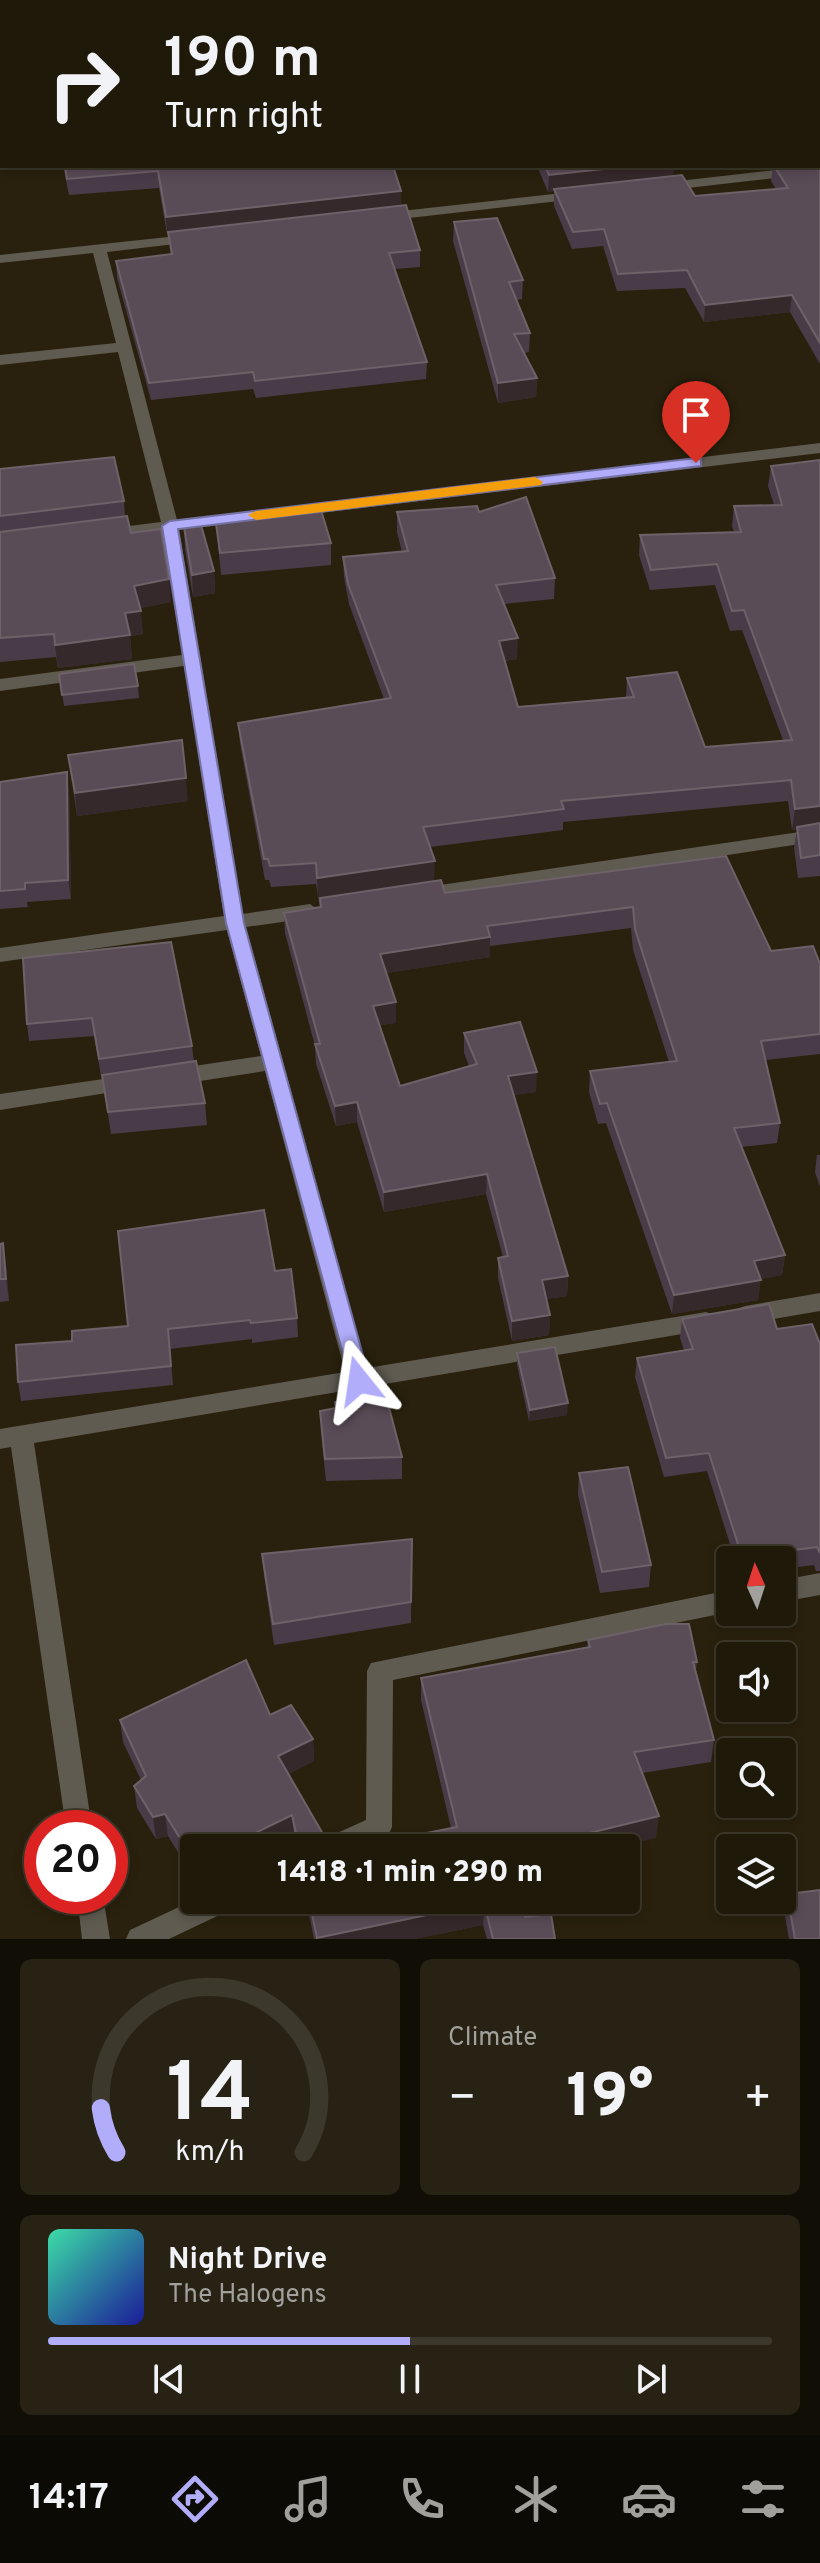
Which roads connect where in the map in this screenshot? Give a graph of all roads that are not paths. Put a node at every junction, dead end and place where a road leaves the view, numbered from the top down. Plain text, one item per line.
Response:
1 (820, 169) edge
2 (648, 188) edge
3 (600, 193) edge
4 (365, 219) edge
5 (208, 236) edge
6 (99, 248) junction
7 (0, 259) edge
8 (124, 347) junction
9 (0, 360) edge
10 (820, 448) edge
11 (170, 526) junction
12 (92, 535) edge
13 (191, 659) junction
14 (0, 685) edge
15 (820, 835) edge
16 (393, 899) edge
17 (330, 908) edge
18 (235, 923) junction
19 (0, 955) edge
20 (273, 1062) junction
21 (0, 1102) edge
22 (820, 1302) edge
23 (359, 1381) junction
24 (10, 1437) edge
25 (820, 1584) edge
26 (796, 1588) edge
27 (716, 1604) edge
28 (76, 1810) edge
29 (364, 1834) edge
30 (93, 1914) edge
31 (193, 1914) edge
32 (96, 1939) edge
33 (140, 1939) edge

1 - 2 street
3 - 4 street
5 - 6 street
6 - 7 street
6 - 8 street
8 - 9 street
8 - 11 street
10 - 11 street
11 - 12 street
11 - 13 street
13 - 14 street
13 - 18 street
15 - 16 street
17 - 18 street
18 - 19 street
18 - 20 street
20 - 21 street
20 - 23 street
22 - 23 street
23 - 24 street
24 - 28 street
25 - 26 street
27 - 29 street
30 - 32 street
31 - 33 street

